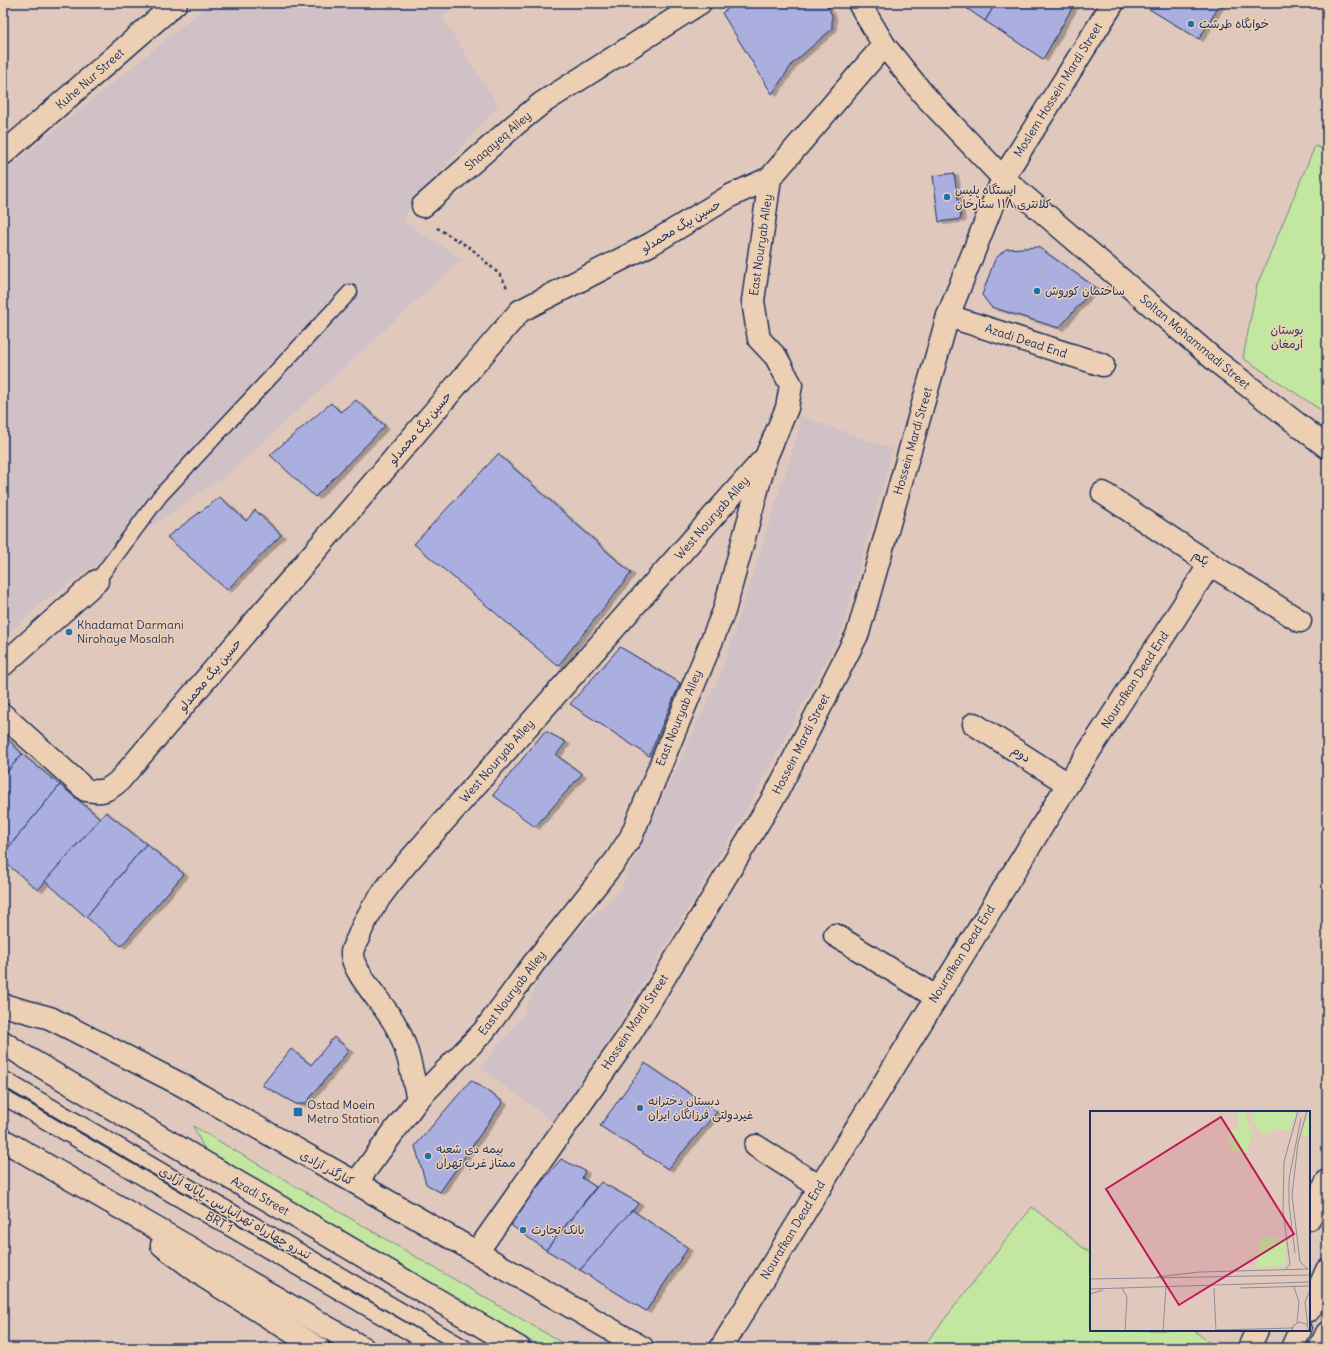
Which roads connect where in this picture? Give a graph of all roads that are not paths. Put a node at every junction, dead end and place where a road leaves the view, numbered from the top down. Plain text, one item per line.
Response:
1 (176, 3) edge
2 (700, 3) edge
3 (859, 3) edge
4 (1113, 3) edge
5 (884, 45) junction
6 (3, 154) edge
7 (770, 178) junction
8 (1003, 178) junction
9 (423, 206) road end
10 (350, 292) dead end
11 (948, 316) junction
12 (1103, 365) dead end
13 (1327, 447) edge
14 (766, 457) junction
15 (1103, 493) dead end
16 (1210, 564) junction
17 (97, 581) joint
18 (1300, 621) dead end
19 (3, 665) edge
20 (3, 715) edge
21 (974, 724) dead end
22 (1068, 784) junction
23 (835, 935) dead end
24 (936, 997) junction
25 (3, 1006) edge
26 (3, 1042) edge
27 (3, 1078) edge
28 (3, 1097) edge
29 (418, 1099) junction
30 (3, 1140) edge
31 (756, 1146) dead end
32 (1327, 1181) edge
33 (356, 1183) junction
34 (820, 1187) junction
35 (98, 1196) junction
36 (1310, 1216) edge
37 (477, 1252) junction
38 (1327, 1270) edge
39 (1310, 1308) edge
40 (1257, 1331) edge
41 (1300, 1331) edge
42 (1327, 1333) edge
43 (318, 1348) edge
44 (363, 1348) edge
45 (434, 1348) edge
46 (466, 1348) edge
47 (519, 1348) edge
48 (643, 1348) edge
49 (721, 1348) edge
50 (1249, 1348) edge
51 (1292, 1348) edge
52 (1320, 1348) edge

1 - 6 street, Kuhe Nur Street
2 - 9 street, Shaqayeq Alley
3 - 5 street, Soltan Mohammadi Street
4 - 8 street, Moslem Hossein Mardi Street
5 - 7 street, حسین بیگ محمدلو
5 - 8 street, Soltan Mohammadi Street
7 - 14 street, East Nouryab Alley
7 - 20 street, حسین بیگ محمدلو
8 - 11 street, Hossein Mardi Street
8 - 13 street, Soltan Mohammadi Street
10 - 17 lane
11 - 12 street, Azadi Dead End
11 - 37 street, Hossein Mardi Street
14 - 29 street, East Nouryab Alley
14 - 29 street, West Nouryab Alley
15 - 16 street, یکم
16 - 18 street, یکم
16 - 22 street, Nourafkan Dead End
17 - 19 street
21 - 22 street, دوم
22 - 24 street, Nourafkan Dead End
23 - 24 street
24 - 34 street, Nourafkan Dead End
25 - 33 street, کنارگذر آزادی
26 - 47 street, Azadi Street
27 - 46 lane, تندرو چهارراه تهرانپارس ـ پایانه آزادی
28 - 45 lane, BRT 1
29 - 33 street, East Nouryab Alley
30 - 35 street
31 - 34 street
32 - 36 street
33 - 37 street, کنارگذر آزادی
34 - 49 street, Nourafkan Dead End
35 - 43 street
35 - 44 street
37 - 48 street, کنارگذر آزادی
38 - 39 street
40 - 50 street
41 - 51 street
42 - 52 street

